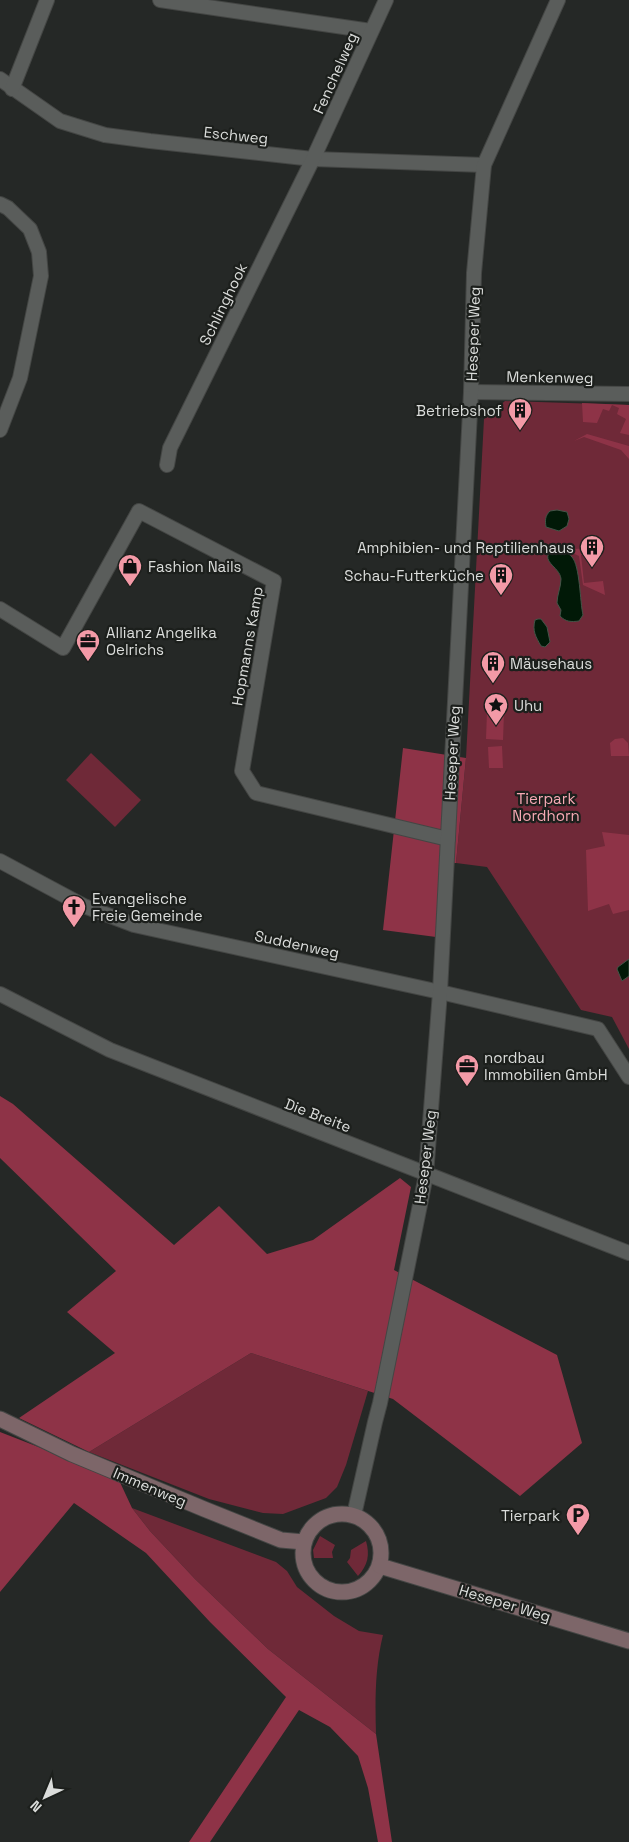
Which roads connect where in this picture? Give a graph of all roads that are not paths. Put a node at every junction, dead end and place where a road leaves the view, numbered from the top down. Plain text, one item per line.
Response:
1 (47, 0) edge
2 (160, 0) edge
3 (386, 0) edge
4 (558, 0) edge
5 (371, 31) junction
6 (0, 79) edge
7 (12, 89) junction
8 (313, 160) junction
9 (484, 165) junction
10 (0, 204) edge
11 (471, 392) junction
12 (629, 394) edge
13 (0, 430) edge
14 (167, 465) dead end
15 (0, 609) edge
16 (448, 839) junction
17 (0, 861) edge
18 (440, 992) junction
19 (0, 994) edge
20 (629, 1077) edge
21 (426, 1174) junction
22 (629, 1253) edge
23 (0, 1418) edge
24 (354, 1515) junction
25 (304, 1542) junction
26 (380, 1566) junction
27 (629, 1641) edge

1 - 7 street
2 - 5 street
3 - 5 street, Fenchelweg
4 - 9 street, Heseper Weg
5 - 8 street, Fenchelweg
6 - 7 street, Eschweg
7 - 8 street, Eschweg
8 - 9 street, Eschweg
8 - 14 street, Schlinghook
9 - 11 street, Heseper Weg
10 - 13 street
11 - 12 street, Menkenweg
11 - 16 street, Heseper Weg
15 - 16 street, Hopmanns Kamp
16 - 18 street, Heseper Weg
17 - 18 street, Suddenweg
18 - 20 street, Suddenweg
18 - 21 street, Heseper Weg
19 - 21 street, Die Breite
21 - 22 street, Die Breite
21 - 24 street, Heseper Weg
23 - 25 street, Immenweg
24 - 25 street
24 - 26 street
25 - 26 street
26 - 27 street, Heseper Weg

